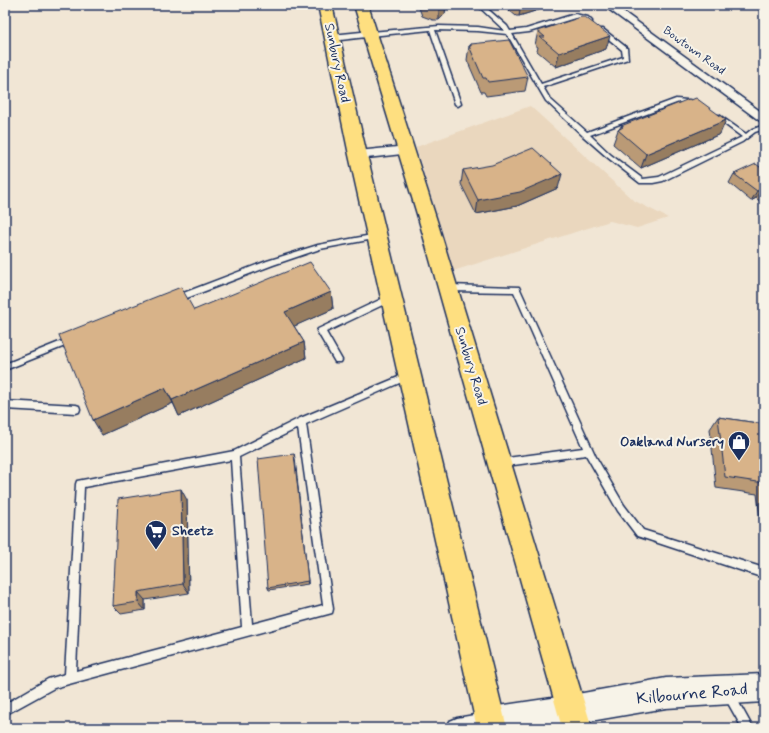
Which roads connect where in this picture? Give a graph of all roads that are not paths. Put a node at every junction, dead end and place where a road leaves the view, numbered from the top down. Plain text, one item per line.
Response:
1 (325, 5) edge
2 (361, 5) edge
3 (480, 5) edge
4 (608, 5) edge
5 (432, 29) junction
6 (509, 33) junction
7 (371, 34) junction
8 (332, 38) junction
9 (541, 86) junction
10 (458, 104) dead end
11 (704, 106) edge
12 (710, 111) edge
13 (764, 119) edge
14 (764, 127) edge
15 (585, 135) junction
16 (746, 137) junction
17 (407, 150) junction
18 (358, 155) junction
19 (377, 236) junction
20 (448, 288) junction
21 (391, 298) junction
22 (166, 303) edge
23 (78, 338) edge
24 (338, 360) dead end
25 (5, 367) edge
26 (409, 376) junction
27 (5, 406) edge
28 (76, 408) dead end
29 (301, 422) junction
30 (589, 451) junction
31 (235, 455) junction
32 (500, 463) junction
33 (764, 573) edge
34 (247, 629) junction
35 (70, 679) junction
36 (764, 688) edge
37 (726, 690) junction
38 (5, 710) edge
39 (575, 719) edge
40 (491, 725) edge
41 (457, 728) edge
42 (748, 728) edge

1 - 8 highway, Sunbury Road
2 - 7 highway, Sunbury Road
3 - 6 lane
4 - 13 street, Bowtown Road
5 - 6 lane
5 - 7 lane
5 - 10 lane
6 - 9 lane
6 - 9 lane
7 - 8 street
7 - 17 highway, Sunbury Road
8 - 18 highway, Sunbury Road
9 - 15 lane
11 - 15 lane
12 - 16 lane
14 - 16 lane
15 - 16 lane
17 - 18 street
17 - 20 highway, Sunbury Road
18 - 19 highway, Sunbury Road
19 - 21 highway, Sunbury Road
19 - 22 lane
20 - 30 lane
20 - 32 highway, Sunbury Road
21 - 24 lane
21 - 26 highway, Sunbury Road
23 - 25 lane
26 - 29 lane
26 - 40 highway, Sunbury Road
27 - 28 lane
29 - 31 lane
29 - 34 lane
30 - 32 lane
30 - 33 lane
31 - 34 lane
31 - 35 lane
32 - 39 highway, Sunbury Road
34 - 35 lane
35 - 38 lane
36 - 37 main road, Kilbourne Road
37 - 39 main road, Kilbourne Road
37 - 42 lane
39 - 40 main road, Kilbourne Road
40 - 41 street

